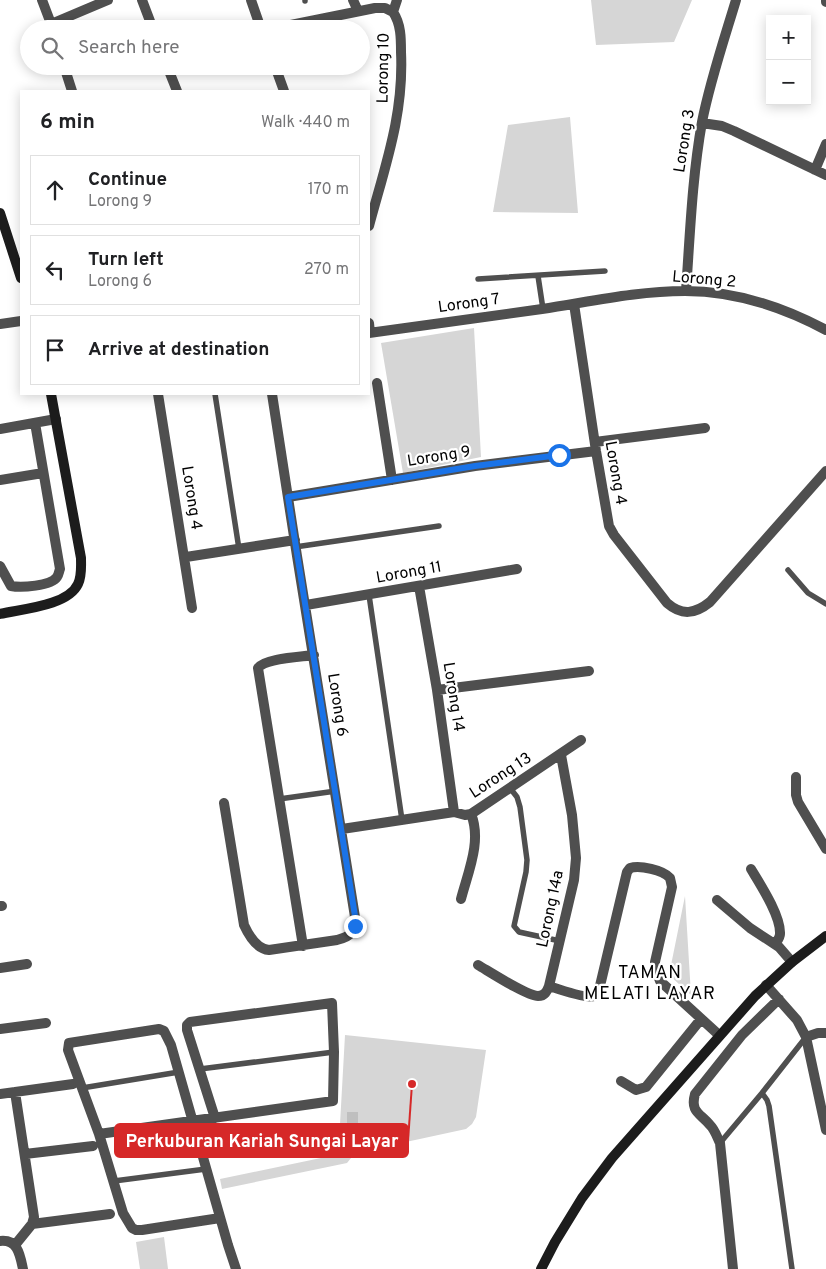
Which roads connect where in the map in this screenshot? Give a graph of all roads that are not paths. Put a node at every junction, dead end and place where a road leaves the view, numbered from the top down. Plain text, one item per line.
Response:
1 (42, 0) edge
2 (108, 0) edge
3 (142, 0) edge
4 (251, 0) edge
5 (354, 0) edge
6 (397, 0) edge
7 (736, 0) edge
8 (358, 11) junction
9 (393, 12) junction
10 (50, 20) edge
11 (65, 20) edge
12 (150, 20) edge
13 (258, 20) edge
14 (314, 20) edge
15 (67, 75) edge
16 (170, 75) edge
17 (278, 75) edge
18 (72, 90) edge
19 (176, 90) edge
20 (284, 90) edge
21 (702, 122) junction
22 (826, 144) edge
23 (815, 170) junction
24 (826, 176) edge
25 (0, 213) edge
26 (370, 222) edge
27 (605, 271) dead end
28 (20, 275) edge
29 (538, 276) junction
30 (478, 279) dead end
31 (686, 291) junction
32 (574, 304) junction
33 (543, 309) junction
34 (20, 321) edge
35 (0, 324) edge
36 (370, 329) edge
37 (826, 330) edge
38 (377, 383) dead end
39 (51, 395) edge
40 (158, 395) edge
41 (215, 395) edge
42 (272, 395) edge
43 (56, 419) junction
44 (35, 423) junction
45 (705, 428) dead end
46 (0, 429) edge
47 (595, 447) junction
48 (826, 471) edge
49 (43, 473) junction
50 (0, 480) edge
51 (392, 480) junction
52 (288, 497) junction
53 (439, 526) dead end
54 (295, 543) junction
55 (239, 549) junction
56 (186, 557) junction
57 (0, 566) edge
58 (517, 569) dead end
59 (788, 570) dead end
60 (419, 586) junction
61 (369, 595) junction
62 (826, 604) edge
63 (306, 605) junction
64 (192, 608) dead end
65 (0, 614) edge
66 (314, 655) junction
67 (589, 671) dead end
68 (437, 690) junction
69 (581, 740) dead end
70 (561, 755) junction
71 (796, 777) dead end
72 (510, 788) junction
73 (336, 791) junction
74 (279, 799) junction
75 (224, 803) dead end
76 (454, 812) junction
77 (471, 814) junction
78 (402, 820) junction
79 (342, 829) junction
80 (826, 849) edge
81 (751, 869) dead end
82 (461, 899) dead end
83 (717, 900) dead end
84 (826, 936) edge
85 (560, 940) junction
86 (775, 944) junction
87 (302, 946) junction
88 (792, 962) junction
89 (27, 964) dead end
90 (478, 965) dead end
91 (0, 968) edge
92 (766, 985) junction
93 (550, 986) junction
94 (779, 999) junction
95 (701, 1019) junction
96 (46, 1023) dead end
97 (0, 1029) edge
98 (826, 1033) edge
99 (720, 1035) junction
100 (806, 1036) junction
101 (334, 1052) junction
102 (200, 1069) junction
103 (179, 1072) junction
104 (621, 1081) dead end
105 (78, 1086) junction
106 (15, 1092) junction
107 (762, 1093) junction
108 (0, 1094) edge
109 (215, 1118) junction
110 (193, 1121) junction
111 (826, 1130) edge
112 (99, 1134) junction
113 (720, 1143) junction
114 (93, 1146) dead end
115 (25, 1154) junction
116 (206, 1169) junction
117 (114, 1181) junction
118 (110, 1214) dead end
119 (220, 1218) junction
120 (32, 1224) junction
121 (0, 1241) edge
122 (15, 1244) junction
123 (23, 1269) edge
124 (236, 1269) edge
125 (541, 1269) edge
126 (733, 1269) edge
127 (792, 1269) edge

1 - 10 street
2 - 11 street
3 - 12 street
4 - 13 street
5 - 8 street
6 - 9 street, Lorong 10
7 - 21 street, Lorong 3
8 - 9 street
8 - 14 street
9 - 26 street, Lorong 10
15 - 18 street
16 - 19 street
17 - 20 street
21 - 23 street
21 - 31 street, Lorong 3
22 - 23 street
23 - 24 street
25 - 28 street
27 - 29 lane
29 - 30 lane
29 - 33 lane
31 - 32 street, Lorong 2
31 - 37 street, Lorong 2
32 - 33 street, Lorong 7
32 - 47 street, Lorong 4
33 - 36 street, Lorong 7
34 - 35 street
38 - 51 street
39 - 43 street
40 - 56 street, Lorong 4
41 - 55 lane
42 - 52 street, Lorong 6
43 - 44 street
43 - 65 street
44 - 46 street
44 - 49 street
45 - 47 street, Lorong 9
47 - 48 street, Lorong 4
47 - 51 street, Lorong 9
49 - 50 street
49 - 57 street
51 - 52 street, Lorong 9
52 - 54 street, Lorong 6
53 - 54 lane
54 - 55 street
54 - 63 street, Lorong 6
55 - 56 street
56 - 64 street, Lorong 4
58 - 60 street, Lorong 11
59 - 62 lane
60 - 61 street, Lorong 11
60 - 68 street, Lorong 14
61 - 63 street, Lorong 11
61 - 78 lane
63 - 66 street, Lorong 6
66 - 73 street, Lorong 6
66 - 74 street
67 - 68 street
68 - 76 street, Lorong 14
69 - 70 street, Lorong 13
70 - 72 street, Lorong 13
70 - 85 street, Lorong 14a
71 - 80 street
72 - 77 street, Lorong 13
72 - 85 lane
73 - 74 lane
73 - 79 street, Lorong 6
74 - 87 street
75 - 87 street, Lorong 6
76 - 77 street, Lorong 13
76 - 78 street, Lorong 13
77 - 82 street
78 - 79 street, Lorong 13
79 - 87 street, Lorong 6
81 - 86 street
83 - 86 street
84 - 88 street
85 - 93 street, Lorong 14a
86 - 88 street
88 - 92 street
89 - 91 street
90 - 93 street
92 - 94 street
92 - 99 street
93 - 95 street
94 - 100 street
94 - 113 street
95 - 99 street
95 - 104 street
96 - 97 street
98 - 100 street
99 - 125 street
100 - 107 lane
100 - 111 street
101 - 102 lane
101 - 102 street
101 - 109 street
102 - 109 street
103 - 105 lane
103 - 105 street
103 - 110 street
105 - 106 street
105 - 112 street
106 - 108 street
106 - 115 street
107 - 113 lane
107 - 127 lane
109 - 110 street
110 - 112 street
110 - 116 street
112 - 117 street
113 - 126 street
114 - 115 street
115 - 120 street
116 - 117 lane
116 - 119 street
117 - 119 street
118 - 120 street
119 - 124 street
120 - 122 street
121 - 122 street
122 - 123 street

